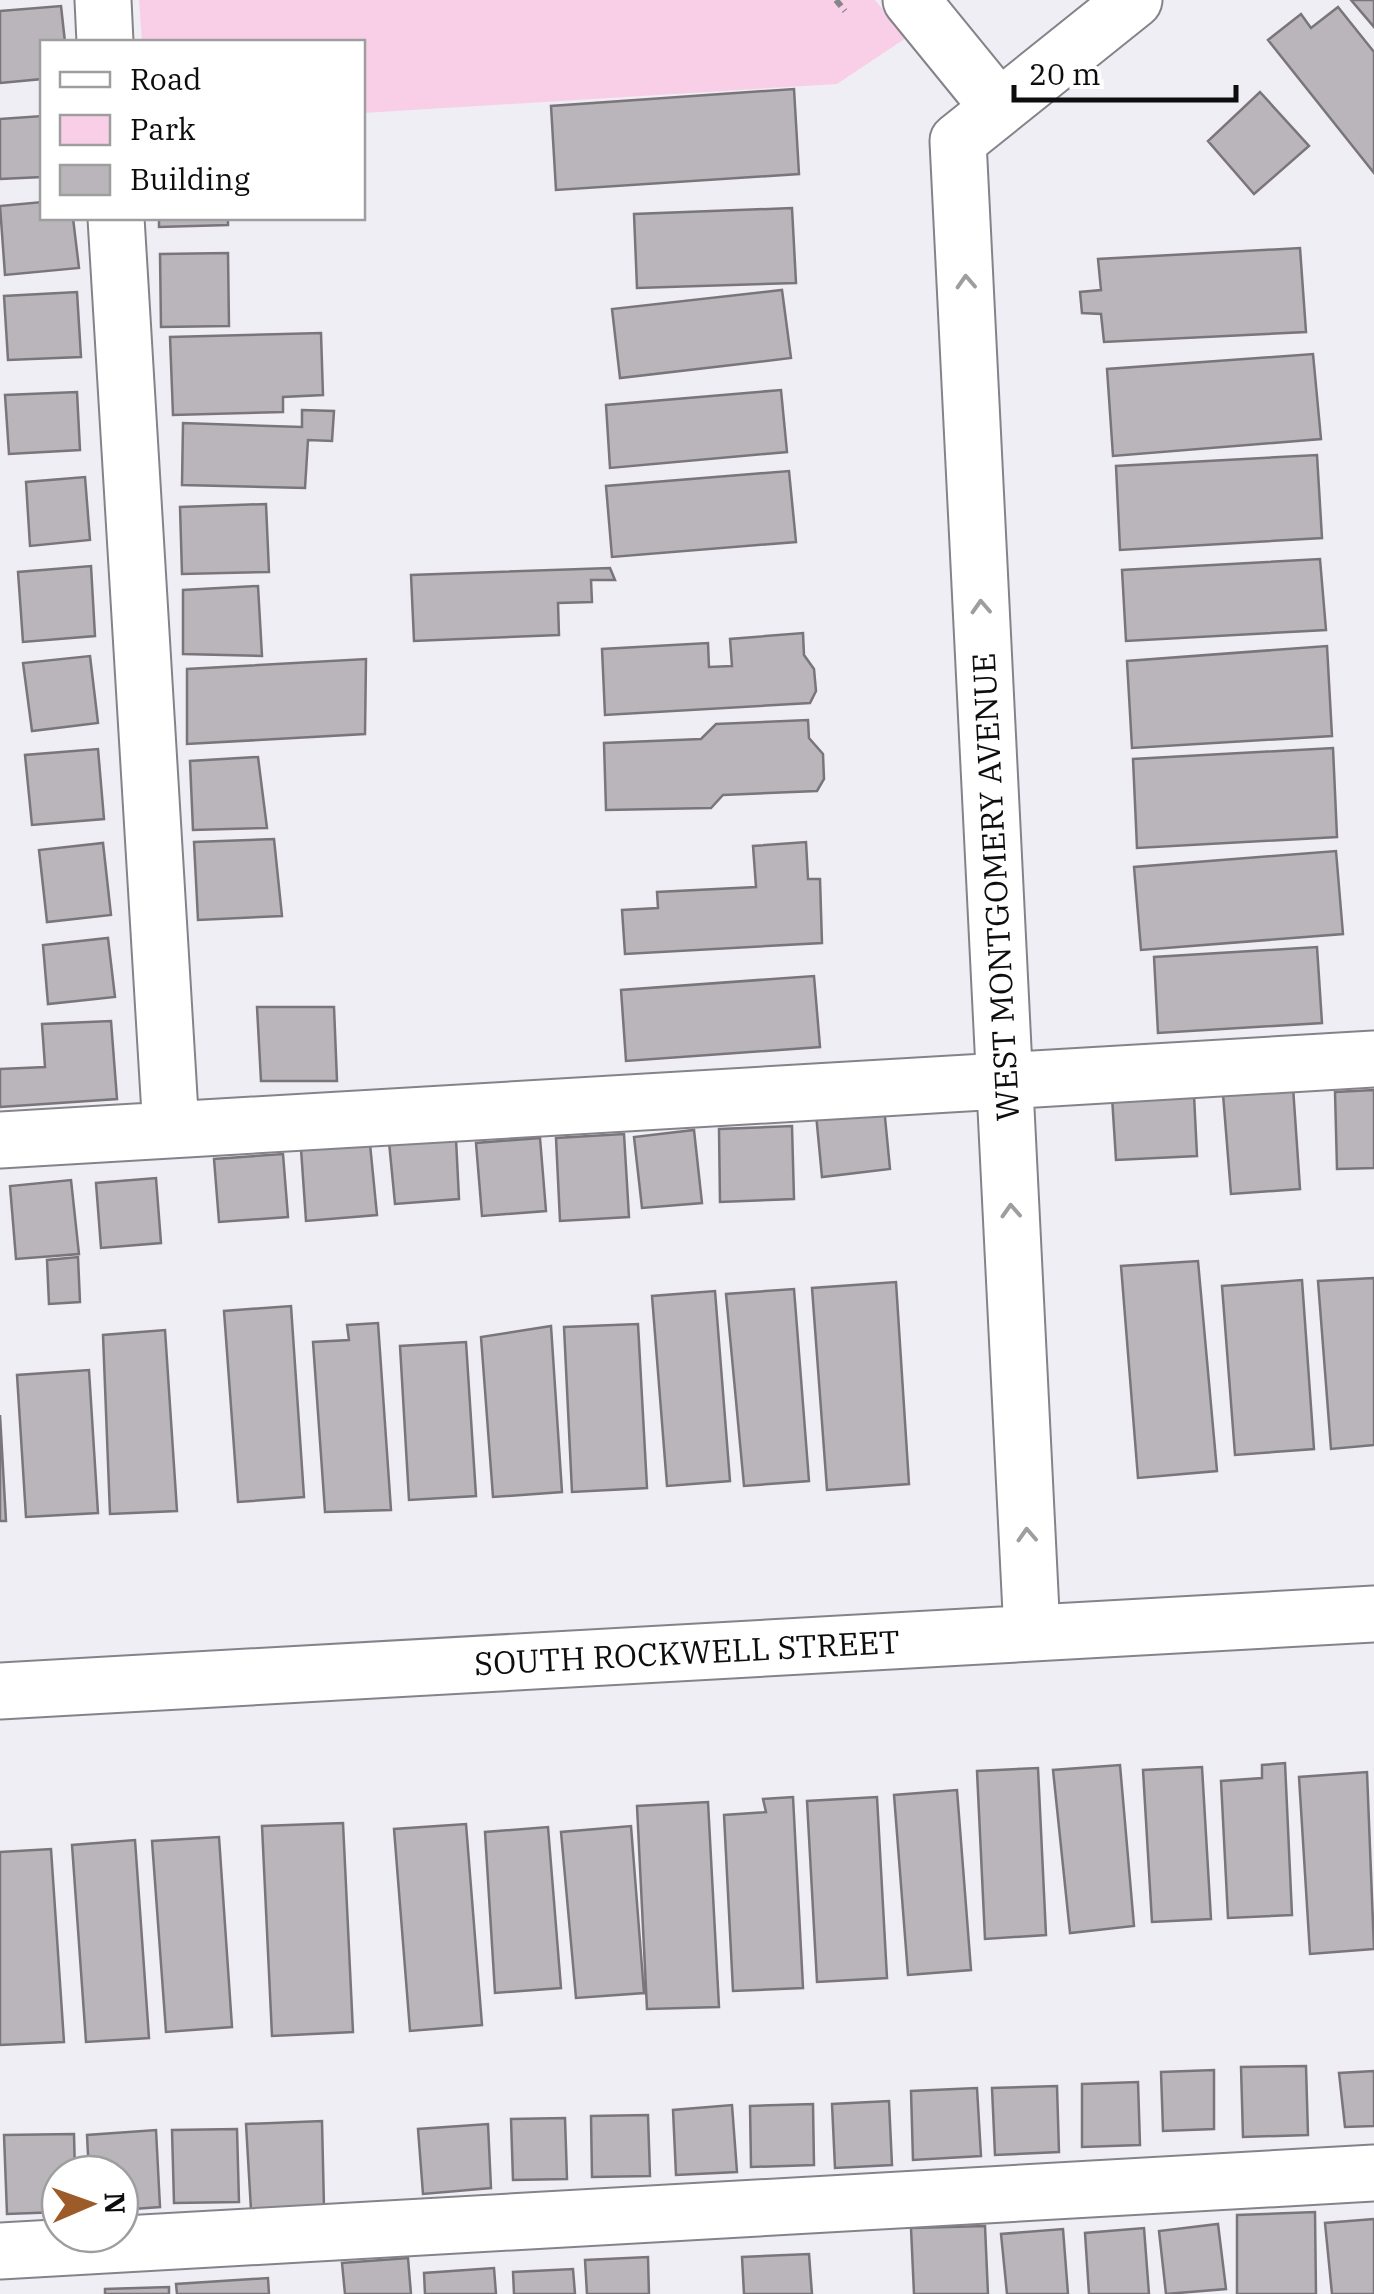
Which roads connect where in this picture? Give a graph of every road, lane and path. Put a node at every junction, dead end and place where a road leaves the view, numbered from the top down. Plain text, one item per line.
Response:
1 (103, 0) edge
2 (912, 0) edge
3 (1134, 0) edge
4 (106, 40) edge
5 (978, 125) junction
6 (116, 220) edge
7 (1374, 1058) edge
8 (1004, 1080) junction
9 (171, 1130) junction
10 (0, 1140) edge
11 (1374, 1614) edge
12 (1032, 1633) junction
13 (0, 1691) edge
14 (1374, 2173) edge
15 (0, 2251) edge

1 - 4 street
2 - 5 street
3 - 5 street
8 -> 5 street, WEST MONTGOMERY AVENUE
6 - 9 street
7 - 8 street
8 - 9 street
12 -> 8 street, WEST MONTGOMERY AVENUE
9 - 10 street
11 - 12 street, SOUTH ROCKWELL STREET
12 - 13 street, SOUTH ROCKWELL STREET
14 - 15 street

